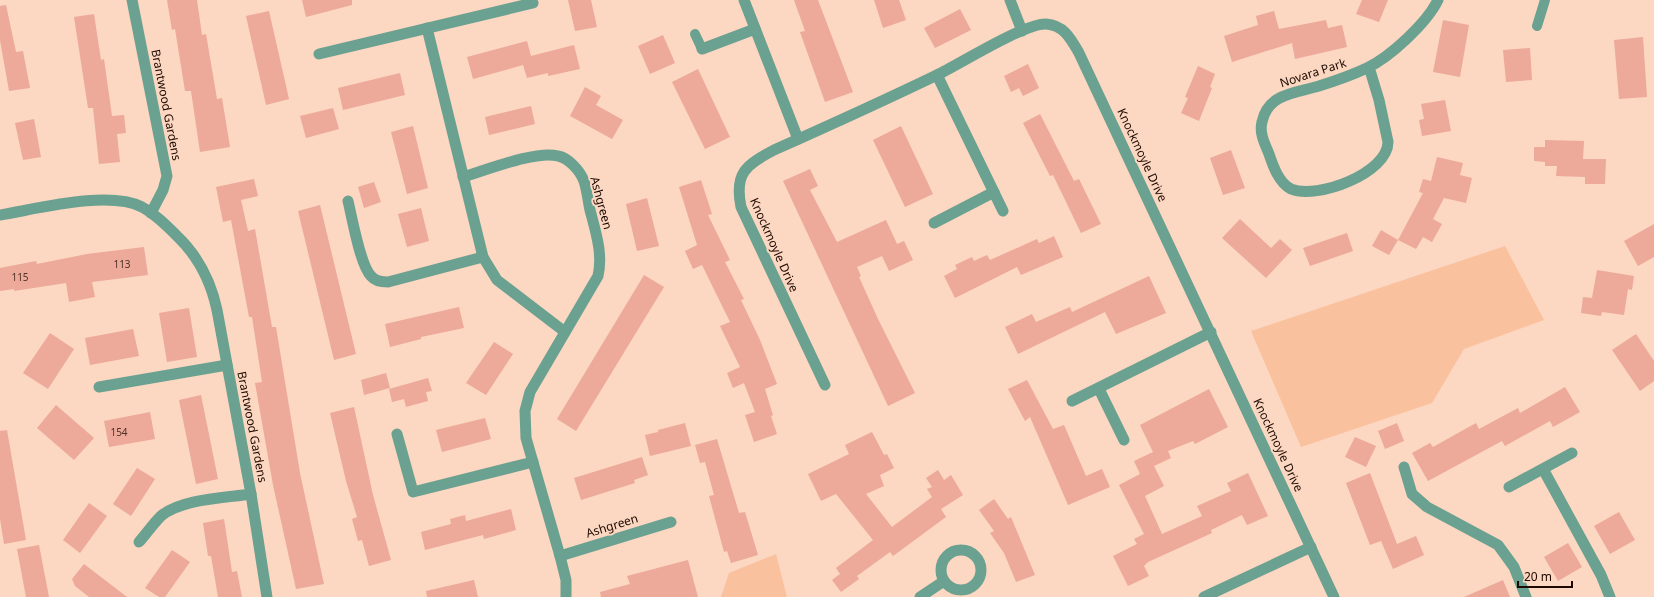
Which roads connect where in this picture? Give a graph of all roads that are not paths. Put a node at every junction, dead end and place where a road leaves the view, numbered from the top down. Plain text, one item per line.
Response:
1 (132, 0) edge
2 (744, 0) edge
3 (1010, 0) edge
4 (1438, 0) edge
5 (1545, 0) edge
6 (533, 4) dead end
7 (1537, 26) dead end
8 (427, 28) junction
9 (755, 29) junction
10 (1022, 31) junction
11 (695, 34) dead end
12 (702, 49) joint
13 (319, 54) dead end
14 (1369, 67) junction
15 (937, 75) junction
16 (798, 139) junction
17 (463, 177) junction
18 (994, 192) junction
19 (348, 201) dead end
20 (1003, 211) dead end
21 (151, 213) junction
22 (0, 215) edge
23 (934, 223) dead end
24 (483, 257) junction
25 (565, 332) junction
26 (1211, 332) junction
27 (227, 365) junction
28 (825, 385) dead end
29 (99, 387) dead end
30 (1099, 389) junction
31 (1072, 401) dead end
32 (397, 434) dead end
33 (1124, 440) dead end
34 (1572, 453) dead end
35 (533, 462) junction
36 (1404, 467) dead end
37 (1543, 468) junction
38 (1509, 487) dead end
39 (251, 494) junction
40 (671, 522) dead end
41 (139, 542) dead end
42 (1311, 547) junction
43 (560, 556) junction
44 (944, 582) dead end
45 (267, 597) edge
46 (566, 597) edge
47 (920, 597) edge
48 (1204, 597) edge
49 (1334, 597) edge
50 (1526, 597) edge
51 (1610, 597) edge

1 - 21 street, Brantwood Gardens
2 - 9 street
3 - 10 street
4 - 14 street, Novara Park
5 - 7 lane
6 - 8 street
8 - 13 street
8 - 17 street
9 - 12 street
9 - 16 street
10 - 15 street, Knockmoyle Drive
10 - 26 street, Knockmoyle Drive
11 - 12 lane
14 - 14 street, Novara Park
15 - 16 street, Knockmoyle Drive
15 - 18 street
16 - 28 street, Knockmoyle Drive
17 - 24 street
17 - 25 street, Ashgreen
18 - 20 street
18 - 23 street
19 - 24 street
21 - 22 street, Brantwood Gardens
21 - 27 street, Brantwood Gardens
24 - 25 street
25 - 35 street, Ashgreen
26 - 30 street
26 - 42 street, Knockmoyle Drive
27 - 29 street, Brantwood Gardens
27 - 39 street, Brantwood Gardens
30 - 31 street
30 - 33 street
32 - 35 street
34 - 37 street
35 - 43 street, Ashgreen
36 - 50 street
37 - 38 street
37 - 51 street
39 - 41 street, Brantwood Gardens
39 - 45 street, Brantwood Gardens
40 - 43 street, Ashgreen
42 - 48 street
42 - 49 street, Knockmoyle Drive
43 - 46 street, Ashgreen
44 - 47 street

